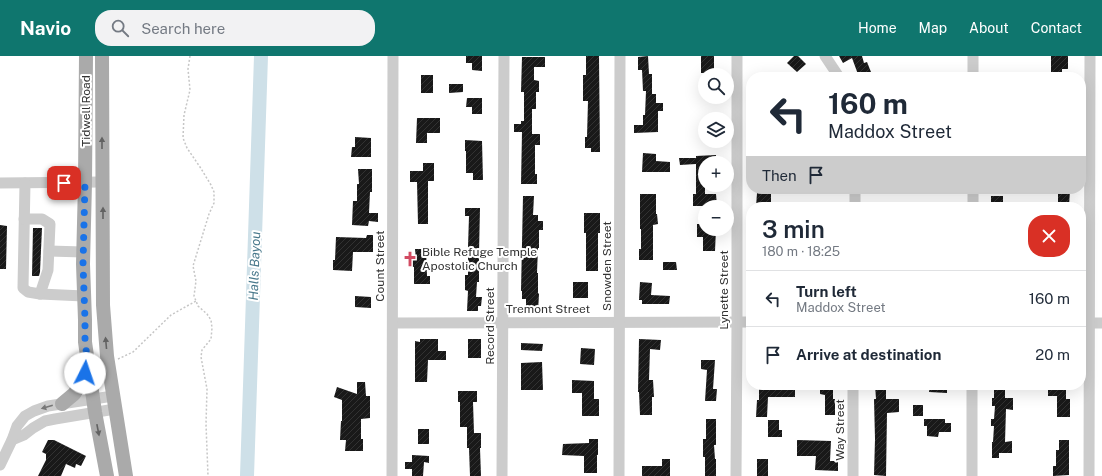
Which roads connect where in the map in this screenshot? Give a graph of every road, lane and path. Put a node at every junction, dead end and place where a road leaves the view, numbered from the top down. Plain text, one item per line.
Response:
1 (86, 56) edge
2 (102, 56) edge
3 (190, 56) edge
4 (393, 56) edge
5 (504, 56) edge
6 (620, 56) edge
7 (737, 56) edge
8 (825, 56) edge
9 (973, 56) edge
10 (1090, 56) edge
11 (836, 72) edge
12 (973, 72) edge
13 (102, 182) junction
14 (0, 183) edge
15 (25, 183) junction
16 (85, 183) junction
17 (24, 219) junction
18 (49, 251) junction
19 (83, 252) junction
20 (1086, 270) edge
21 (40, 294) junction
22 (84, 296) junction
23 (196, 301) junction
24 (503, 322) junction
25 (620, 322) junction
26 (737, 322) junction
27 (746, 322) edge
28 (393, 323) junction
29 (1086, 323) edge
30 (1102, 323) edge
31 (1086, 361) edge
32 (88, 365) junction
33 (108, 365) junction
34 (853, 390) edge
35 (972, 390) edge
36 (114, 402) junction
37 (62, 404) junction
38 (94, 406) junction
39 (12, 440) junction
40 (0, 465) edge
41 (107, 476) edge
42 (126, 476) edge
43 (208, 476) edge
44 (392, 476) edge
45 (502, 476) edge
46 (619, 476) edge
47 (736, 476) edge
48 (853, 476) edge
49 (972, 476) edge
50 (1089, 476) edge

1 - 16 main road, Tidwell Road
13 -> 2 main road, Tidwell Road
3 - 23 path
4 - 28 street, Count Street
5 - 24 street, Record Street
6 - 25 street, Snowden Street
7 - 26 street, Lynette Street
8 - 11 street
9 - 12 street
10 - 20 street
13 - 16 street
33 -> 13 main road, Tidwell Road
14 - 15 street
15 - 16 street
15 - 17 street
16 - 19 main road, Tidwell Road
17 - 18 street
17 - 21 street
18 - 19 street
18 - 21 street
19 - 22 main road, Tidwell Road
21 - 22 street
22 - 32 main road, Tidwell Road
23 - 33 path
23 - 43 path
24 - 25 street, Tremont Street
24 - 28 street, Tremont Street
24 - 45 street, Record Street
25 - 26 street, Tremont Street
25 - 46 street, Snowden Street
26 - 27 street, Tremont Street
26 - 47 street, Lynette Street
28 - 44 street, Count Street
29 - 30 street
31 - 50 street
32 - 37 main road
32 - 38 main road, Tidwell Road
33 - 36 main road, Tidwell Road
34 - 48 street, Way Street
35 - 49 street
36 - 38 street
36 - 42 main road, Tidwell Road
37 - 38 street
37 -> 39 street
38 - 39 street
38 -> 41 main road, Tidwell Road
39 - 40 street

